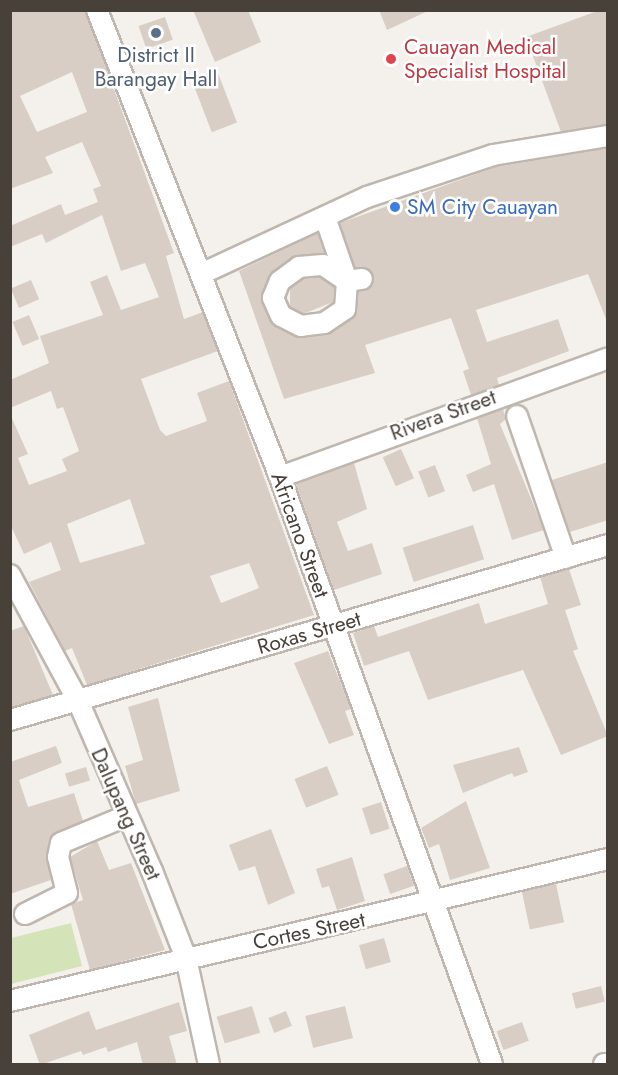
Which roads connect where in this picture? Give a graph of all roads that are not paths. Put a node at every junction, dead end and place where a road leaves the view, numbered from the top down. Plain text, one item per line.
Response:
1 (97, 10) edge
2 (608, 136) edge
3 (325, 217) junction
4 (201, 274) junction
5 (355, 280) dead end
6 (608, 358) edge
7 (517, 417) dead end
8 (280, 477) junction
9 (608, 545) edge
10 (566, 558) junction
11 (10, 575) edge
12 (333, 626) junction
13 (78, 701) junction
14 (10, 720) edge
15 (124, 817) junction
16 (608, 859) edge
17 (432, 904) junction
18 (25, 914) dead end
19 (186, 958) junction
20 (10, 1001) edge
21 (209, 1065) edge
22 (492, 1065) edge

1 - 4 street, Africano Street
2 - 3 street
3 - 4 street
3 - 5 street
4 - 8 street, Africano Street
6 - 8 street, Rivera Street
7 - 10 street
8 - 12 street, Africano Street
9 - 10 street, Roxas Street
10 - 12 street, Roxas Street
11 - 13 street, Dalupang Street
12 - 13 street, Roxas Street
12 - 17 street, Africano Street
13 - 14 street, Roxas Street
13 - 15 street, Dalupang Street
15 - 18 street
15 - 19 street, Dalupang Street
16 - 17 street, Cortes Street
17 - 19 street, Cortes Street
17 - 22 street, Africano Street
19 - 20 street, Cortes Street
19 - 21 street, Dalupang Street

